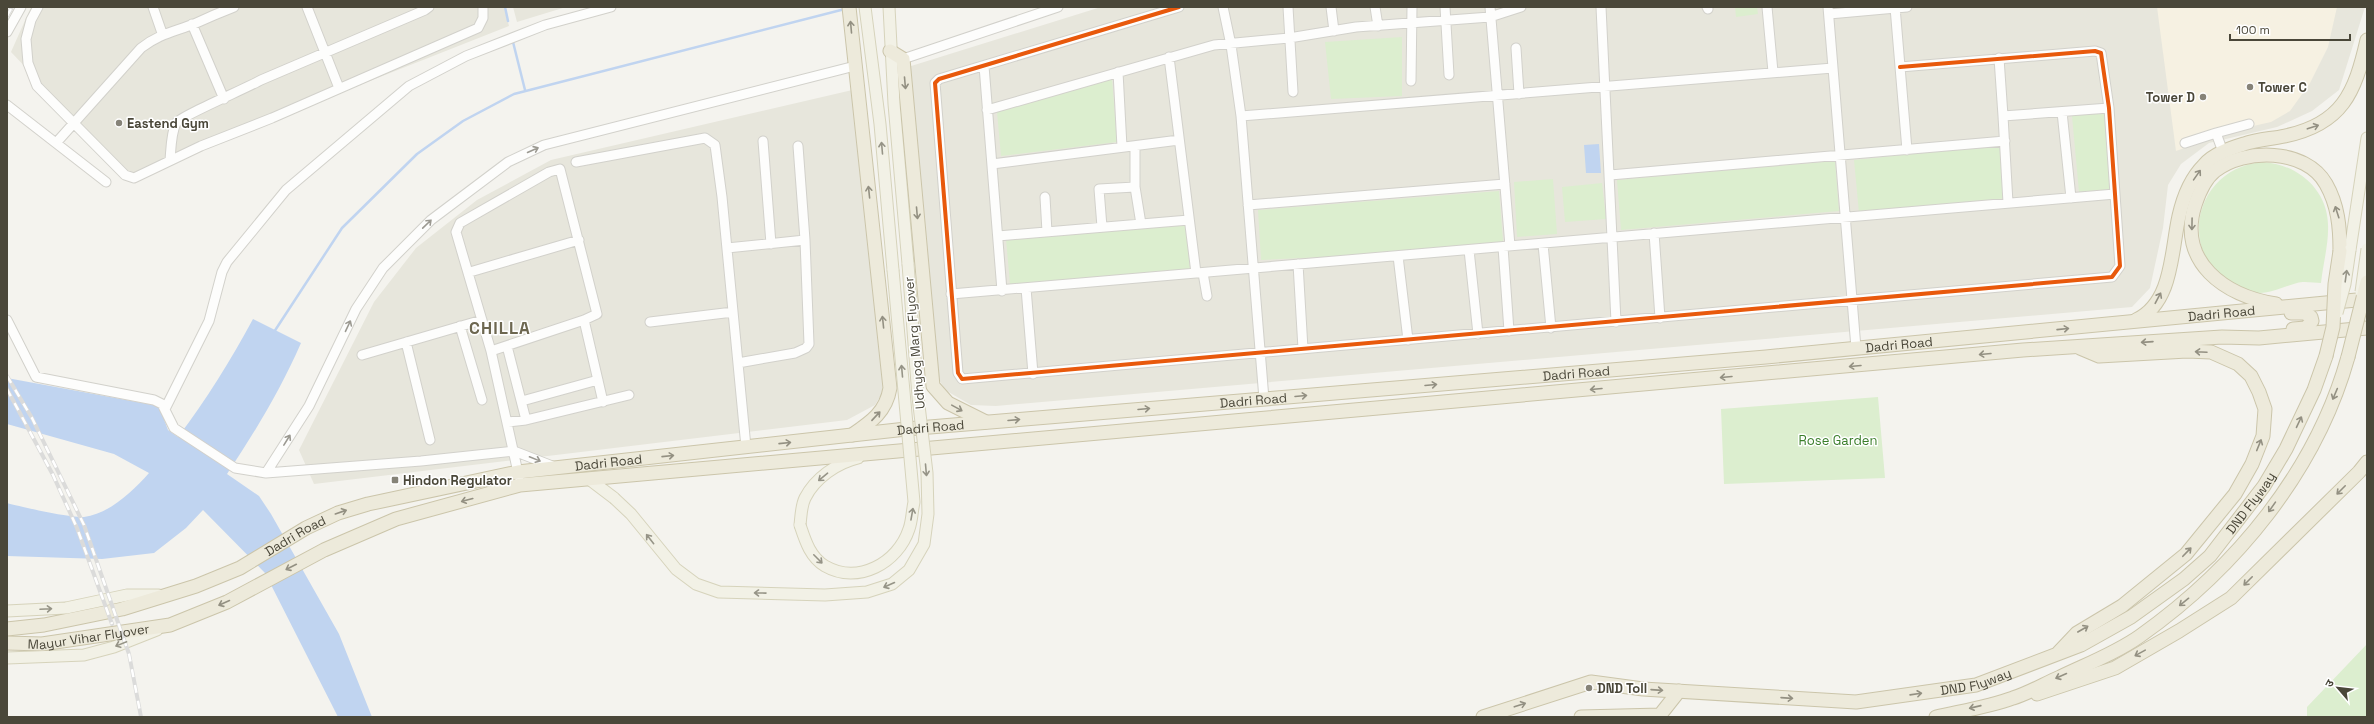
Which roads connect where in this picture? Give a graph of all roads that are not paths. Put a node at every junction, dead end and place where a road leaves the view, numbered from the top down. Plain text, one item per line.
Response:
1 (21, 7) edge
2 (38, 7) edge
3 (153, 7) edge
4 (234, 7) edge
5 (306, 7) edge
6 (429, 7) edge
7 (483, 7) edge
8 (611, 7) edge
9 (849, 7) edge
10 (864, 7) edge
11 (889, 7) edge
12 (1058, 7) edge
13 (1179, 7) edge
14 (1223, 7) edge
15 (1288, 7) edge
16 (1331, 7) edge
17 (1375, 7) edge
18 (1412, 7) edge
19 (1445, 7) edge
20 (1490, 7) edge
21 (1521, 7) edge
22 (1601, 7) edge
23 (1767, 7) edge
24 (1908, 7) edge
25 (1895, 8) edge
26 (1829, 11) edge
27 (1490, 17) junction
28 (1446, 20) junction
29 (1413, 23) junction
30 (192, 24) junction
31 (1378, 26) junction
32 (1334, 31) junction
33 (7, 32) edge
34 (162, 33) junction
35 (1289, 38) junction
36 (2367, 40) edge
37 (1232, 45) junction
38 (1516, 48) dead end
39 (890, 52) junction
40 (325, 53) junction
41 (1169, 58) junction
42 (1998, 58) junction
43 (903, 59) junction
44 (855, 66) junction
45 (984, 66) junction
46 (1900, 67) junction
47 (1833, 68) junction
48 (1118, 72) junction
49 (1773, 72) junction
50 (1450, 75) dead end
51 (1411, 81) dead end
52 (1605, 87) junction
53 (340, 88) junction
54 (1293, 92) dead end
55 (1519, 94) junction
56 (1498, 96) junction
57 (224, 99) junction
58 (7, 105) edge
59 (2109, 108) junction
60 (988, 110) junction
61 (2062, 112) junction
62 (1241, 116) junction
63 (2003, 116) junction
64 (72, 123) junction
65 (2250, 124) dead end
66 (2216, 133) junction
67 (2367, 138) edge
68 (1179, 140) junction
69 (763, 141) dead end
70 (2005, 141) junction
71 (56, 143) junction
72 (2185, 143) dead end
73 (798, 146) dead end
74 (1122, 147) junction
75 (1135, 147) junction
76 (1907, 150) junction
77 (2223, 152) junction
78 (1841, 156) junction
79 (170, 160) junction
80 (576, 162) dead end
81 (992, 164) junction
82 (1610, 175) junction
83 (106, 182) dead end
84 (1505, 184) junction
85 (1135, 187) junction
86 (2115, 194) junction
87 (1045, 197) dead end
88 (2071, 198) junction
89 (2008, 203) junction
90 (1248, 205) junction
91 (1846, 217) junction
92 (1189, 220) junction
93 (1141, 224) junction
94 (1102, 227) junction
95 (1047, 232) junction
96 (1654, 233) junction
97 (998, 236) junction
98 (1613, 237) junction
99 (579, 240) junction
100 (805, 240) junction
101 (772, 244) junction
102 (1543, 244) junction
103 (1507, 246) junction
104 (727, 248) junction
105 (2367, 249) edge
106 (1469, 250) junction
107 (2345, 250) junction
108 (1398, 256) junction
109 (1298, 264) junction
110 (1253, 268) junction
111 (470, 272) junction
112 (1199, 273) junction
113 (2367, 282) edge
114 (1026, 288) junction
115 (1002, 291) junction
116 (951, 294) junction
117 (1207, 296) dead end
118 (2367, 299) edge
119 (1852, 302) junction
120 (2293, 306) junction
121 (733, 312) junction
122 (2217, 314) junction
123 (1660, 318) junction
124 (7, 320) edge
125 (482, 320) junction
126 (584, 320) junction
127 (650, 322) dead end
128 (1616, 322) junction
129 (2130, 323) junction
130 (2362, 325) edge
131 (460, 326) junction
132 (1551, 328) junction
133 (1509, 331) junction
134 (1478, 334) junction
135 (2222, 337) junction
136 (1408, 340) junction
137 (406, 342) junction
138 (507, 346) junction
139 (2077, 347) junction
140 (1856, 348) junction
141 (1304, 349) junction
142 (491, 351) junction
143 (1260, 353) junction
144 (362, 355) dead end
145 (738, 363) junction
146 (1033, 374) junction
147 (598, 380) junction
148 (933, 386) junction
149 (890, 388) junction
150 (629, 395) dead end
151 (1264, 399) junction
152 (482, 400) dead end
153 (522, 401) junction
154 (603, 402) junction
155 (165, 410) junction
156 (526, 420) junction
157 (508, 422) junction
158 (987, 422) junction
159 (961, 425) junction
160 (850, 436) junction
161 (430, 440) dead end
162 (746, 447) junction
163 (944, 448) junction
164 (514, 450) junction
165 (870, 454) junction
166 (2367, 462) edge
167 (553, 468) junction
168 (518, 472) junction
169 (266, 473) junction
170 (589, 479) junction
171 (550, 482) junction
172 (520, 485) junction
173 (163, 595) junction
174 (7, 611) edge
175 (170, 624) junction
176 (7, 629) edge
177 (7, 643) edge
178 (2055, 656) junction
179 (7, 658) edge
180 (1679, 691) junction
181 (2013, 698) junction
182 (1483, 717) edge
183 (1581, 717) edge
184 (1936, 717) edge

1 - 33 street
2 - 64 street
3 - 34 street
4 - 30 street
5 - 40 street
6 - 40 street
7 - 53 street
8 - 155 street
44 -> 9 highway
165 -> 10 main road, Udhyog Marg Flyover, bridge
11 - 39 main road, Udhyog Marg Flyover
12 - 43 street
13 - 45 street
14 - 37 street
15 - 35 street
16 - 32 street
17 - 31 street
18 - 29 street
19 - 28 street
20 - 27 street
21 - 27 street
22 - 52 street
23 - 49 street
24 - 25 street
25 - 26 street
25 - 46 street
26 - 47 street
27 - 28 street
27 - 56 street
28 - 29 street
28 - 50 street
29 - 31 street
29 - 51 street
30 - 34 street
30 - 57 street
31 - 32 street
32 - 35 street
34 - 64 street
35 - 37 street
35 - 54 street
77 -> 36 highway
37 - 41 street
37 - 62 street
38 - 55 street
39 - 43 highway
39 -> 170 main road, Udhyog Marg Flyover, bridge
40 - 53 street
40 - 57 street
41 - 48 street
41 - 68 street
42 - 46 street
42 - 59 street
42 - 63 street
43 -> 148 highway
149 -> 44 highway
169 -> 44 street
45 - 60 street
45 - 116 street
46 - 76 street
47 - 49 street
47 - 78 street
48 - 60 street
48 - 74 street
49 - 52 street
52 - 55 street
52 - 82 street
53 - 79 street
55 - 56 street
56 - 62 street
56 - 84 street
57 - 79 street
58 - 71 street
59 - 61 street
59 - 86 street
60 - 81 street
61 - 63 street
61 - 88 street
62 - 90 street
63 - 70 street
64 - 71 street
64 - 79 street
65 - 66 street
66 - 72 street
66 - 77 street
67 - 107 main road
68 - 75 street
68 - 92 street
69 - 101 street
70 - 76 street
70 - 89 street
71 - 83 street
73 - 100 street
74 - 75 street
74 - 81 street
75 - 85 street
76 - 78 street
129 -> 77 highway
78 - 82 street
78 - 91 street
80 - 104 street
81 - 97 street
82 - 98 street
84 - 90 street
84 - 103 street
85 - 93 street
85 - 94 street
86 - 88 street
86 - 119 street
87 - 95 street
88 - 89 street
89 - 91 street
90 - 110 street
91 - 96 street
91 - 119 street
92 - 93 street
92 - 112 street
93 - 94 street
94 - 95 street
95 - 97 street
96 - 98 street
96 - 123 street
97 - 115 street
98 - 102 street
98 - 128 street
99 - 111 street
99 - 111 street
99 - 126 street
100 - 101 street
100 - 145 street
101 - 104 street
102 - 103 street
102 - 132 street
103 - 106 street
103 - 133 street
104 - 121 street
105 - 130 main road, bridge
106 - 108 street
106 - 134 street
107 -> 120 highway, DND Flyway
178 -> 107 highway, DND Flyway, bridge
108 - 109 street
108 - 136 street
109 - 110 street
109 - 141 street
110 - 112 street
110 - 143 street
111 - 125 street
112 - 114 street
112 - 117 street
113 - 130 highway, DND Flyway, bridge
114 - 115 street
114 - 146 street
115 - 116 street
116 - 146 street
118 - 120 highway, Dadri Road
119 - 123 street
119 - 140 street
120 - 122 highway, Dadri Road
121 - 127 street
121 - 145 street
122 - 129 highway, Dadri Road
122 - 135 highway
123 - 128 street
124 - 155 street
125 - 131 street
125 - 142 street
126 - 138 street
126 - 147 street
128 - 132 street
140 -> 129 highway, Dadri Road
130 - 135 highway, Dadri Road
130 -> 181 highway, DND Flyway, bridge
131 - 137 street
131 - 152 street
132 - 133 street
133 - 134 street
134 - 136 street
135 -> 139 highway, Dadri Road
136 - 141 street
137 - 144 street
137 - 161 street
138 - 142 street
138 - 153 street
139 -> 163 highway, Dadri Road
178 -> 139 highway
151 -> 140 highway, Dadri Road
141 - 143 street
142 - 157 street
143 - 146 street
143 - 151 street
145 - 162 street
147 - 153 street
147 - 154 street
148 - 149 highway
148 -> 158 highway
160 -> 149 highway
150 - 154 street
158 -> 151 highway, Dadri Road
153 - 156 street
154 - 156 street
155 - 169 street
156 - 157 street
157 - 164 street
158 - 159 highway, Dadri Road
159 - 160 highway, Dadri Road
159 - 163 highway
162 -> 160 highway, Dadri Road
167 -> 162 highway, Dadri Road
163 - 165 highway, Dadri Road
164 -> 167 street
164 - 168 street
164 - 169 street
165 - 170 highway, Dadri Road
166 -> 181 highway
167 - 168 highway, Dadri Road
167 - 171 street
168 - 172 street
173 -> 168 highway, Dadri Road
170 - 171 highway, Dadri Road
171 - 172 highway, Dadri Road
172 -> 175 highway, Dadri Road
174 -> 173 main road
173 - 176 highway, Mayur Vihar Flyover
175 - 177 highway, Mayur Vihar Flyover
175 -> 179 main road
180 -> 178 highway, DND Flyway
182 -> 180 highway, DND Flyway
180 - 183 highway
181 -> 184 highway, DND Flyway

